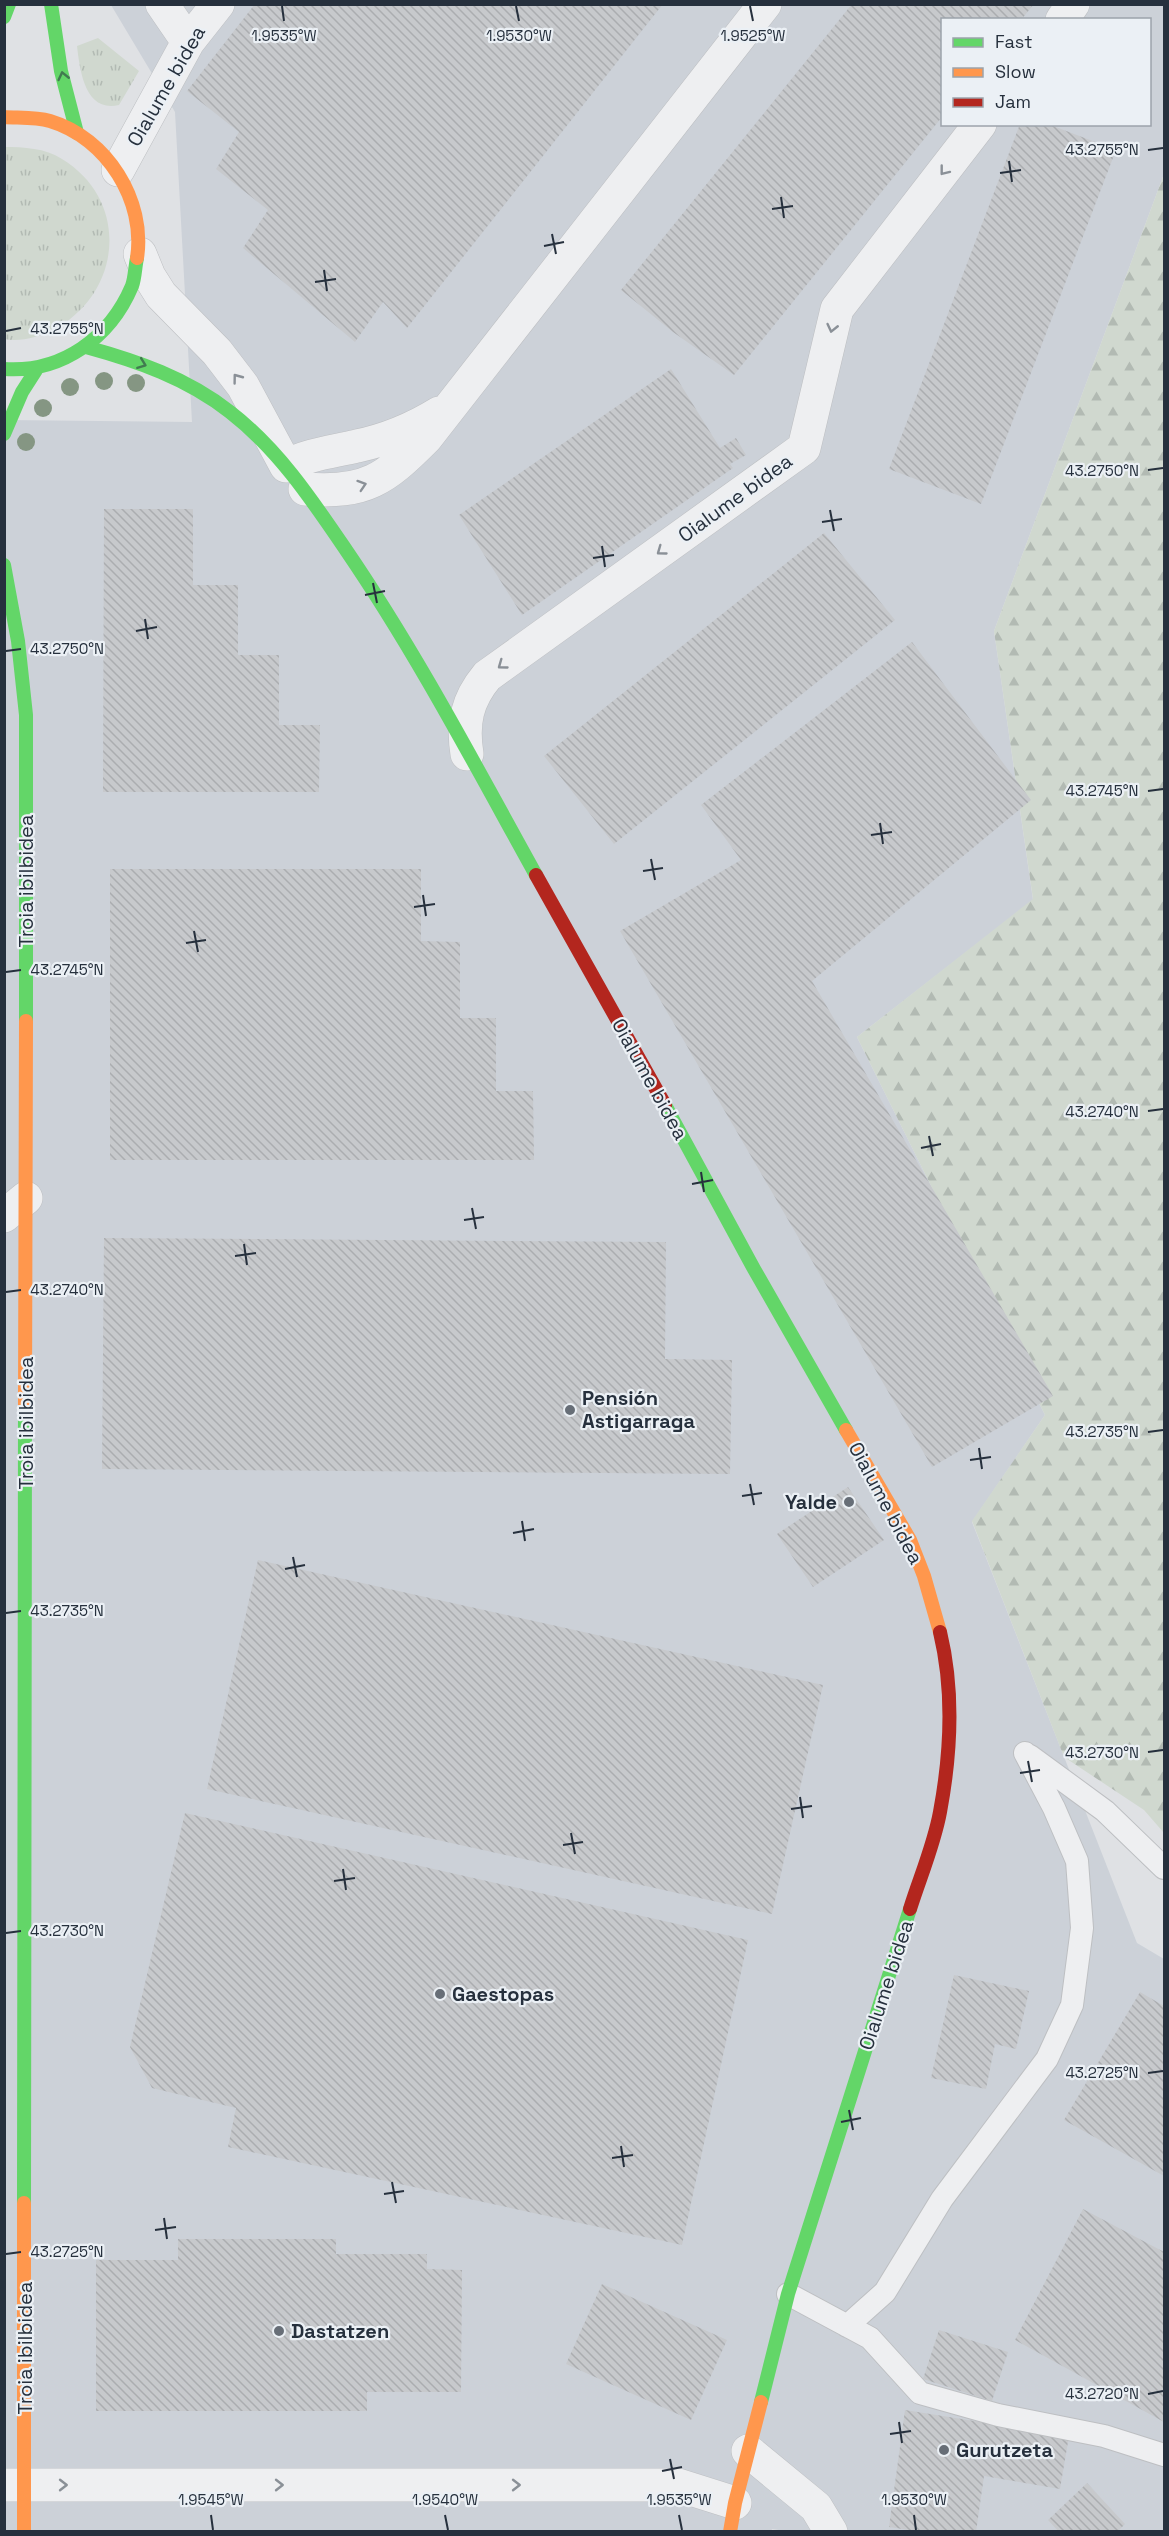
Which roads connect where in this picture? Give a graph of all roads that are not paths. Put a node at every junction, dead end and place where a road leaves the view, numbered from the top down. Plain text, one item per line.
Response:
1 (9, 4) edge
2 (51, 4) edge
3 (162, 4) edge
4 (218, 4) edge
5 (765, 4) edge
6 (1073, 4) edge
7 (4, 17) edge
8 (1063, 18) edge
9 (188, 42) junction
10 (4, 117) edge
11 (978, 126) edge
12 (77, 133) junction
13 (118, 170) junction
14 (140, 254) junction
15 (86, 347) junction
16 (38, 368) junction
17 (4, 369) edge
18 (4, 434) edge
19 (295, 478) junction
20 (4, 565) edge
21 (467, 754) junction
22 (15, 816) edge
23 (15, 1207) edge
24 (15, 1648) edge
25 (1164, 1868) edge
26 (15, 2039) edge
27 (788, 2294) junction
28 (847, 2326) junction
29 (748, 2451) junction
30 (1164, 2455) edge
31 (14, 2485) edge
32 (733, 2517) edge
33 (24, 2532) edge
34 (831, 2532) edge

1 - 7 street
12 -> 2 street
3 - 9 street
4 - 9 street, Oialume bidea
5 - 19 street
6 - 8 street
9 - 13 street, Oialume bidea
10 - 12 street
11 -> 21 street, Oialume bidea
12 - 13 street
13 - 14 street
14 - 15 street
19 -> 14 street, Oialume bidea
15 - 16 street
15 -> 19 street, Oialume bidea
16 - 17 street
16 - 18 street
19 - 21 street, Oialume bidea
20 - 22 street, Troia ibilbidea
21 - 27 street, Oialume bidea
22 - 23 street, Troia ibilbidea
23 - 24 street, Troia ibilbidea
24 - 26 street, Troia ibilbidea
25 - 28 lane
26 - 31 street, Troia ibilbidea
27 - 28 lane
27 - 29 street, Oialume bidea
28 - 30 lane
29 - 32 street, Oialume bidea
29 - 34 street
31 -> 32 street
31 - 33 street, Troia ibilbidea

